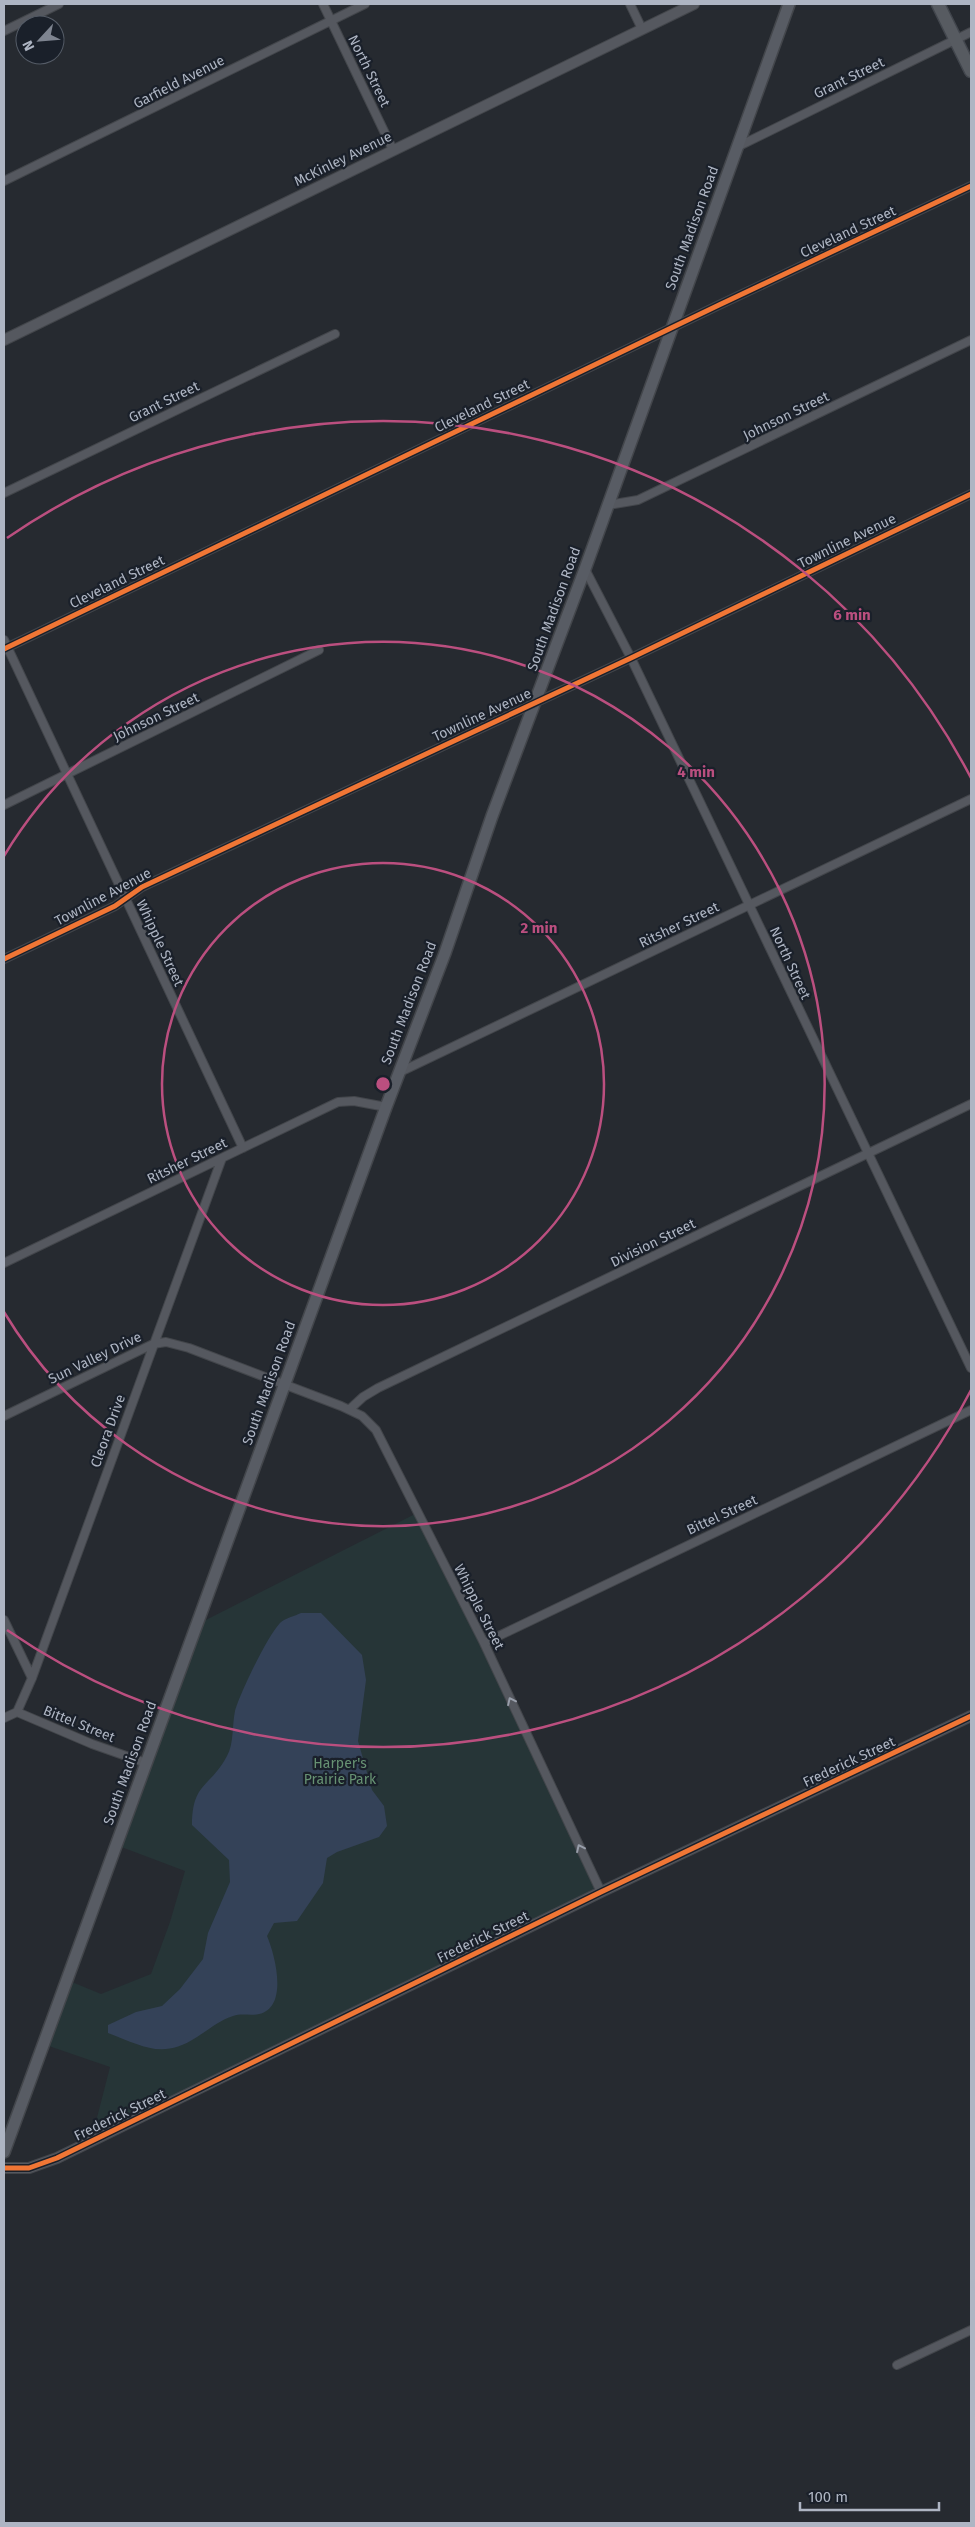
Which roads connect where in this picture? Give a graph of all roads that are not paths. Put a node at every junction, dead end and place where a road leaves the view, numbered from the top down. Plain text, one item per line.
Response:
1 (59, 4) edge
2 (323, 4) edge
3 (365, 4) edge
4 (630, 4) edge
5 (694, 4) edge
6 (789, 4) edge
7 (938, 4) edge
8 (331, 20) junction
9 (642, 29) junction
10 (4, 31) edge
11 (971, 32) edge
12 (956, 40) junction
13 (971, 72) edge
14 (737, 147) junction
15 (393, 150) junction
16 (4, 182) edge
17 (971, 186) edge
18 (672, 327) junction
19 (335, 334) dead end
20 (4, 340) edge
21 (971, 340) edge
22 (4, 493) edge
23 (971, 494) edge
24 (608, 505) junction
25 (585, 569) junction
26 (5, 646) edge
27 (319, 650) dead end
28 (631, 658) junction
29 (536, 702) junction
30 (67, 775) junction
31 (971, 799) edge
32 (4, 806) edge
33 (126, 898) junction
34 (749, 905) junction
35 (4, 960) edge
36 (398, 1073) junction
37 (971, 1104) edge
38 (386, 1107) junction
39 (243, 1148) junction
40 (868, 1153) junction
41 (222, 1158) junction
42 (4, 1263) edge
43 (153, 1344) junction
44 (971, 1368) edge
45 (284, 1386) junction
46 (350, 1409) junction
47 (971, 1410) edge
48 (4, 1416) edge
49 (4, 1620) edge
50 (484, 1642) junction
51 (32, 1678) junction
52 (17, 1712) junction
53 (971, 1716) edge
54 (4, 1718) edge
55 (146, 1763) junction
56 (601, 1892) junction
57 (4, 2152) edge
58 (4, 2168) edge
59 (971, 2330) edge
60 (898, 2365) dead end

1 - 10 street
2 - 8 street, North Street
3 - 8 street, Garfield Avenue
4 - 9 street
5 - 9 street, McKinley Avenue
6 - 14 main road, South Madison Road
7 - 12 main road
8 - 15 street, North Street
8 - 16 street, Garfield Avenue
9 - 15 street, McKinley Avenue
11 - 12 street, Grant Street
12 - 13 main road
12 - 14 street, Grant Street
14 - 18 main road, South Madison Road
15 - 20 street, McKinley Avenue
17 - 18 street, Cleveland Street
18 - 24 main road, South Madison Road
18 - 26 street, Cleveland Street
19 - 22 street, Grant Street
21 - 24 street, Johnson Street
23 - 28 street, Townline Avenue
24 - 25 main road, South Madison Road
25 - 28 street, North Street
25 - 29 main road, South Madison Road
26 - 30 street, Whipple Street
27 - 30 street, Johnson Street
28 - 29 street, Townline Avenue
28 - 34 street, North Street
29 - 33 street, Townline Avenue
29 - 36 main road, South Madison Road
30 - 32 street, Johnson Street
30 - 33 street, Whipple Street
31 - 34 street, Ritsher Street
33 - 35 street, Townline Avenue
33 - 39 street, Whipple Street
34 - 36 street, Ritsher Street
34 - 40 street, North Street
36 - 38 main road, South Madison Road
37 - 40 street, Division Street
38 - 39 street, Ritsher Street
38 - 45 main road, South Madison Road
39 - 41 street, Ritsher Street
40 - 44 street, North Street
40 - 46 street, Division Street
41 - 42 street, Ritsher Street
41 - 43 street, Cleora Drive
43 - 45 street, Sun Valley Drive
43 - 48 street, Sun Valley Drive
43 - 51 street, Cleora Drive
45 - 46 street, Whipple Street
45 - 55 main road, South Madison Road
46 - 50 street, Whipple Street
47 - 50 street, Bittel Street
49 - 51 street
56 -> 50 street, Whipple Street
51 - 52 street, Cleora Drive
52 - 54 street
52 - 55 street, Bittel Street
53 - 56 street, Frederick Street
55 - 57 main road, South Madison Road
56 - 58 street, Frederick Street
59 - 60 street

